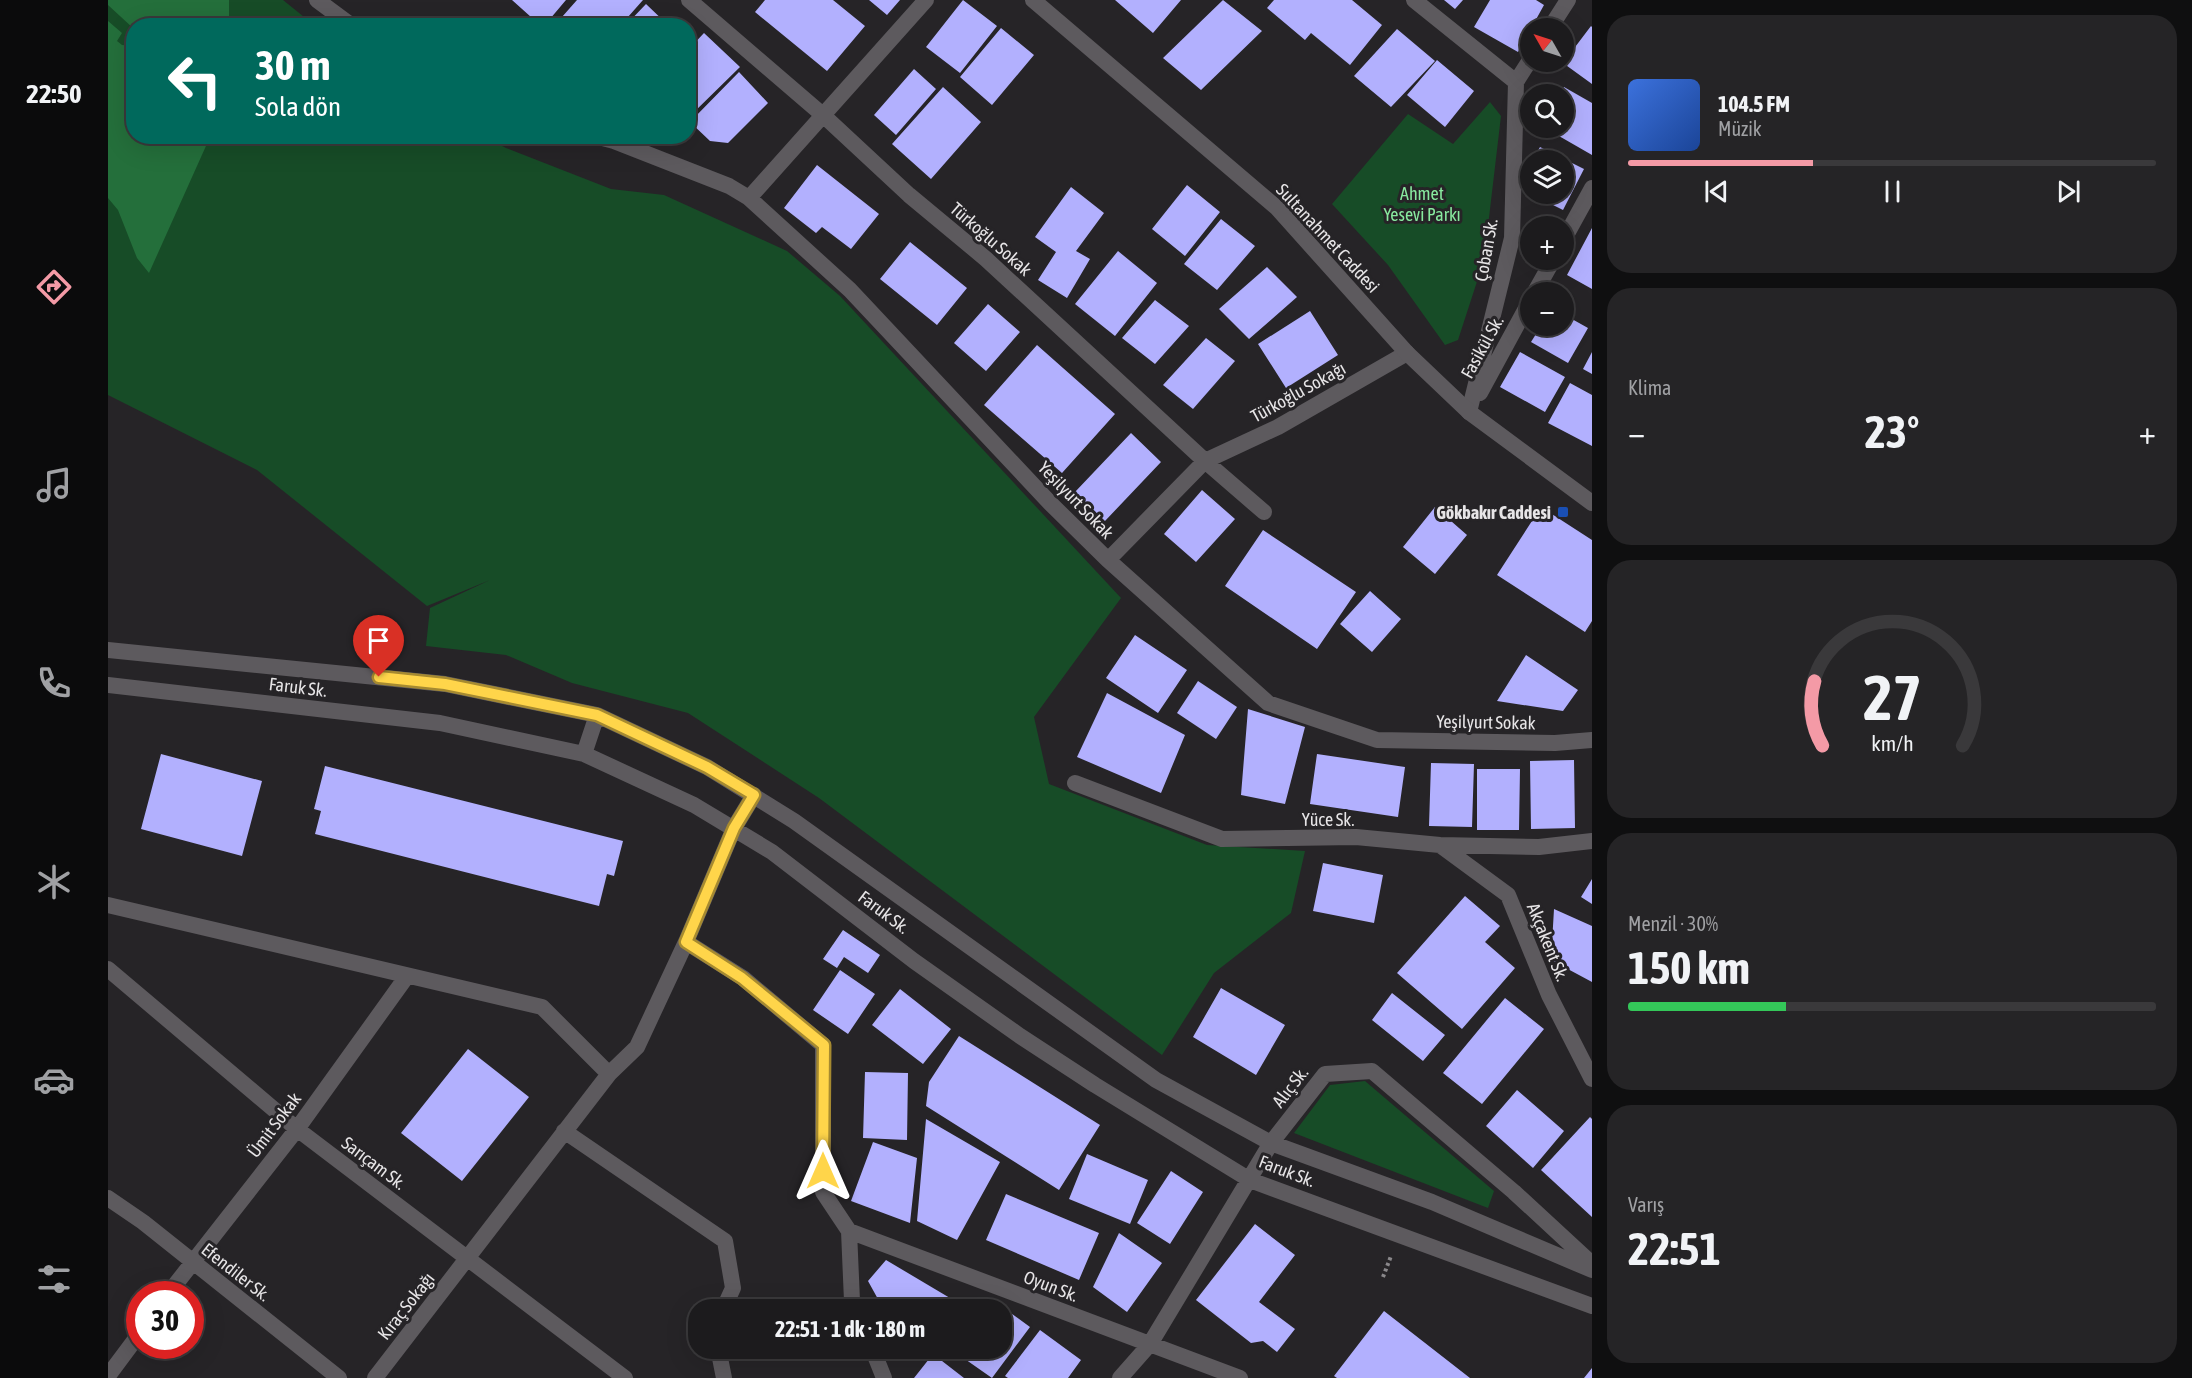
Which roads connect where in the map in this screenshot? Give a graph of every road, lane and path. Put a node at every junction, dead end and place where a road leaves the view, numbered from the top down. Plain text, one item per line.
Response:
1 (317, 0) edge
2 (689, 0) edge
3 (926, 0) edge
4 (1032, 0) edge
5 (1414, 0) edge
6 (1568, 0) edge
7 (341, 18) edge
8 (1556, 18) edge
9 (1522, 72) edge
10 (1516, 82) junction
11 (824, 116) junction
12 (622, 144) edge
13 (1592, 188) edge
14 (749, 198) junction
15 (1574, 221) edge
16 (1520, 319) edge
17 (1407, 353) junction
18 (1469, 412) junction
19 (1205, 461) junction
20 (1592, 503) edge
21 (1264, 512) dead end
22 (1108, 560) junction
23 (108, 650) edge
24 (108, 685) edge
25 (597, 715) junction
26 (1592, 740) edge
27 (584, 754) junction
28 (1075, 783) dead end
29 (754, 795) junction
30 (734, 828) junction
31 (1592, 842) edge
32 (1440, 845) junction
33 (108, 905) edge
34 (686, 942) junction
35 (108, 969) edge
36 (407, 976) junction
37 (609, 1074) junction
38 (1592, 1079) edge
39 (297, 1129) junction
40 (564, 1131) junction
41 (1271, 1143) junction
42 (1250, 1180) junction
43 (108, 1198) edge
44 (849, 1231) junction
45 (467, 1258) junction
46 (192, 1262) junction
47 (1592, 1264) edge
48 (1592, 1270) edge
49 (178, 1281) edge
50 (728, 1299) edge
51 (852, 1299) edge
52 (1592, 1306) edge
53 (1150, 1344) junction
54 (126, 1352) edge
55 (720, 1359) edge
56 (876, 1359) edge
57 (108, 1376) edge
58 (339, 1378) edge
59 (375, 1378) edge
60 (625, 1378) edge
61 (724, 1378) edge
62 (884, 1378) edge
63 (1120, 1378) edge
64 (1240, 1378) edge

1 - 7 street
2 - 11 street, Türkoğlu Sokak
3 - 11 street
4 - 17 street, Sultanahmet Caddesi
5 - 10 street
6 - 8 street
9 - 10 street
10 - 18 street, Çoban Sk.
11 - 14 street
11 - 19 street, Türkoğlu Sokak
12 - 14 street, Yeşilyurt Sokak
13 - 15 street
14 - 22 street, Yeşilyurt Sokak
16 - 18 street, Fasikül Sk.
17 - 18 street, Sultanahmet Caddesi
17 - 19 street, Türkoğlu Sokağı
18 - 20 street, Sultanahmet Caddesi
19 - 21 street, Türkoğlu Sokak
19 - 22 street
22 - 26 street, Yeşilyurt Sokak
23 - 25 street
24 - 27 street, Faruk Sk.
25 - 27 street
25 - 29 street
27 - 30 street, Faruk Sk.
28 - 32 street, Yüce Sk.
29 - 30 street, Kıraç Sokağı
29 - 41 street
30 - 34 street, Kıraç Sokağı
30 - 42 street, Faruk Sk.
31 - 32 street, Yüce Sk.
32 - 38 street, Akçakent Sk.
33 - 36 street
34 - 37 street, Kıraç Sokağı
34 - 44 street
35 - 39 street, Sarıçam Sk.
36 - 37 street
36 - 39 street, Ümit Sokak
37 - 40 street, Kıraç Sokağı
39 - 45 street, Sarıçam Sk.
39 - 46 street, Ümit Sokak
40 - 45 street, Kıraç Sokağı
40 - 50 street
41 - 42 street, Alıç Sk.
41 - 47 street, Alıç Sk.
41 - 48 street
42 - 52 street, Faruk Sk.
42 - 53 street, Alıç Sk.
43 - 46 street, Efendiler Sk.
44 - 51 street
44 - 53 street, Oyun Sk.
45 - 59 street, Kıraç Sokağı
45 - 60 street, Sarıçam Sk.
46 - 49 street, Ümit Sokak
46 - 58 street, Efendiler Sk.
53 - 63 street, Alıç Sk.
53 - 64 street, Oyun Sk.
54 - 57 street
55 - 61 street
56 - 62 street

